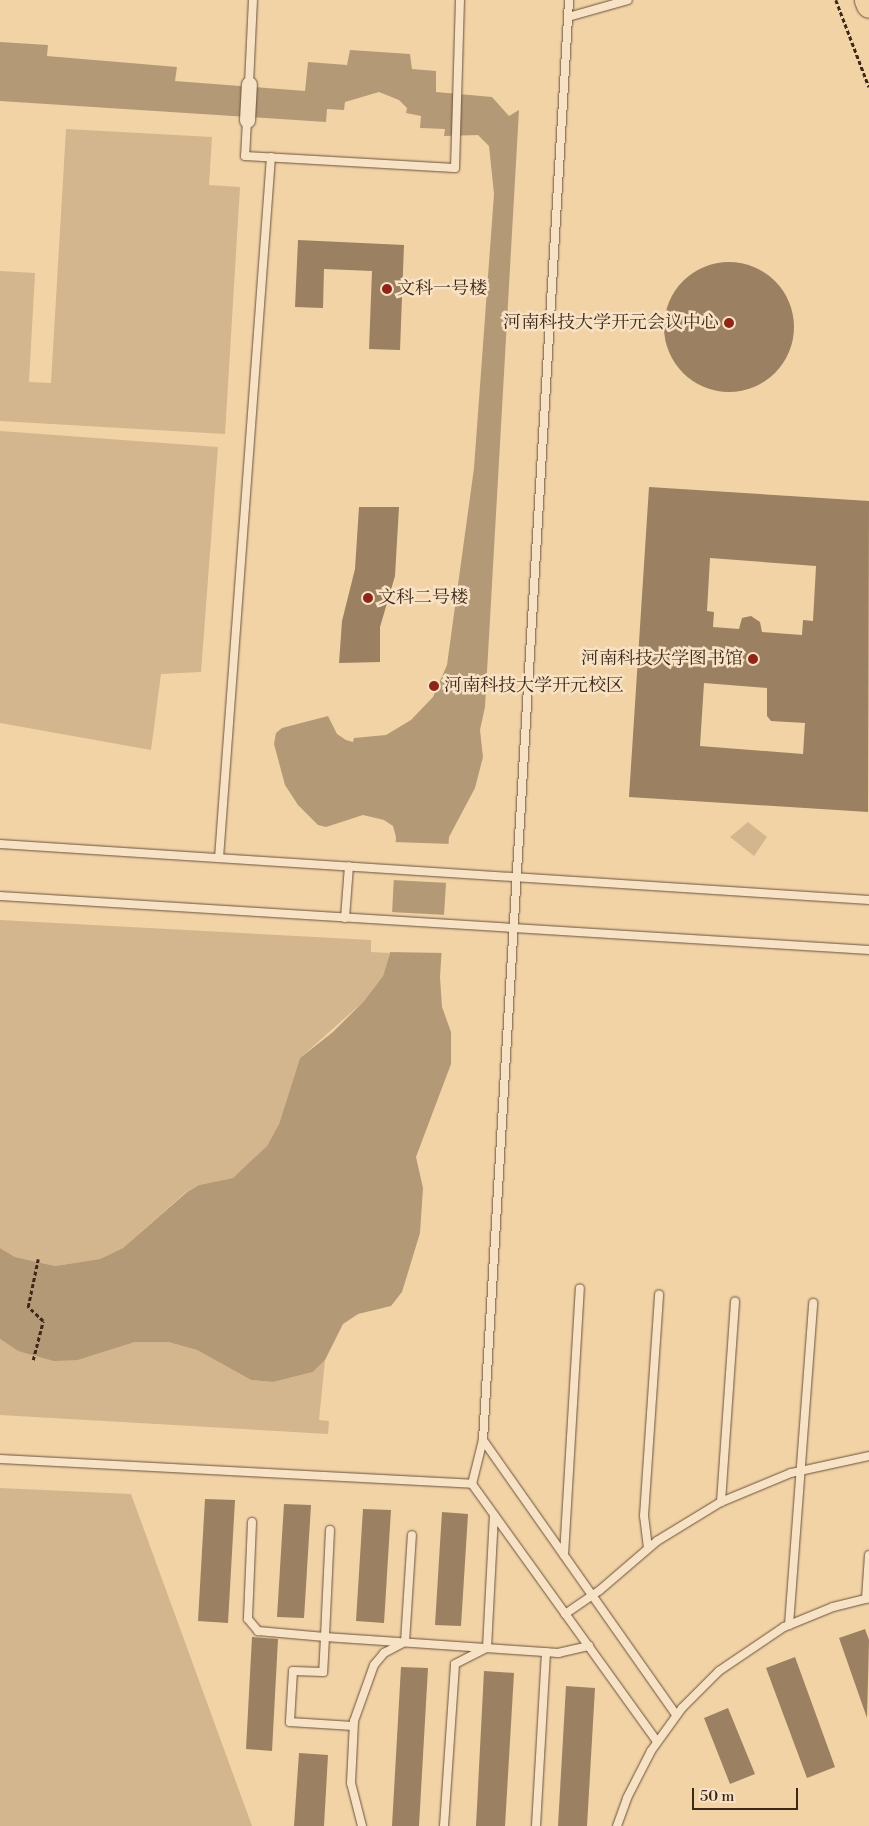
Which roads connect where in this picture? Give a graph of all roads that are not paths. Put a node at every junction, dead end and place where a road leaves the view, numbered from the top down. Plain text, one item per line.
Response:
1 (253, 0) edge
2 (460, 0) edge
3 (568, 0) edge
4 (628, 0) edge
5 (867, 0) edge
6 (869, 5) edge
7 (568, 17) junction
8 (249, 84) joint
9 (247, 120) joint
10 (271, 157) junction
11 (0, 844) edge
12 (218, 858) junction
13 (349, 866) junction
14 (517, 877) junction
15 (0, 896) edge
16 (869, 900) edge
17 (345, 918) junction
18 (514, 928) junction
19 (869, 950) edge
20 (580, 1288) dead end
21 (659, 1295) dead end
22 (735, 1301) dead end
23 (813, 1303) dead end
24 (483, 1440) junction
25 (869, 1456) edge
26 (0, 1459) edge
27 (800, 1471) junction
28 (472, 1484) junction
29 (721, 1502) junction
30 (494, 1515) junction
31 (252, 1522) dead end
32 (330, 1530) dead end
33 (412, 1536) dead end
34 (648, 1548) junction
35 (564, 1555) junction
36 (869, 1555) edge
37 (593, 1595) junction
38 (867, 1598) edge
39 (565, 1614) junction
40 (789, 1625) junction
41 (326, 1637) junction
42 (405, 1642) junction
43 (589, 1646) junction
44 (486, 1648) junction
45 (546, 1652) junction
46 (676, 1715) junction
47 (353, 1726) junction
48 (657, 1741) junction
49 (362, 1826) edge
50 (444, 1826) edge
51 (536, 1826) edge
52 (617, 1826) edge

1 - 8 lane
2 - 10 lane
3 - 7 lane
4 - 7 lane
5 - 6 main road
7 - 14 lane
8 - 9 street
9 - 10 lane
10 - 12 lane
11 - 12 lane
12 - 13 lane
13 - 14 lane
13 - 17 lane
14 - 16 lane
14 - 18 lane
15 - 17 lane
17 - 18 lane
18 - 19 lane
18 - 24 lane
20 - 35 lane
21 - 34 lane
22 - 29 lane
23 - 27 lane
24 - 28 lane
24 - 35 lane
25 - 27 lane
26 - 28 lane
27 - 29 lane
27 - 40 lane
28 - 30 lane
29 - 34 lane
30 - 39 lane
30 - 44 lane
31 - 41 lane
32 - 41 lane
33 - 42 lane
34 - 37 lane
35 - 37 lane
36 - 38 lane
37 - 39 lane
37 - 46 lane
38 - 40 lane
39 - 43 lane
40 - 46 lane
41 - 42 lane
41 - 47 lane
42 - 44 lane
42 - 47 lane
43 - 45 lane
43 - 48 lane
44 - 45 lane
44 - 50 lane
45 - 51 lane
46 - 48 lane
47 - 49 lane
48 - 52 lane

